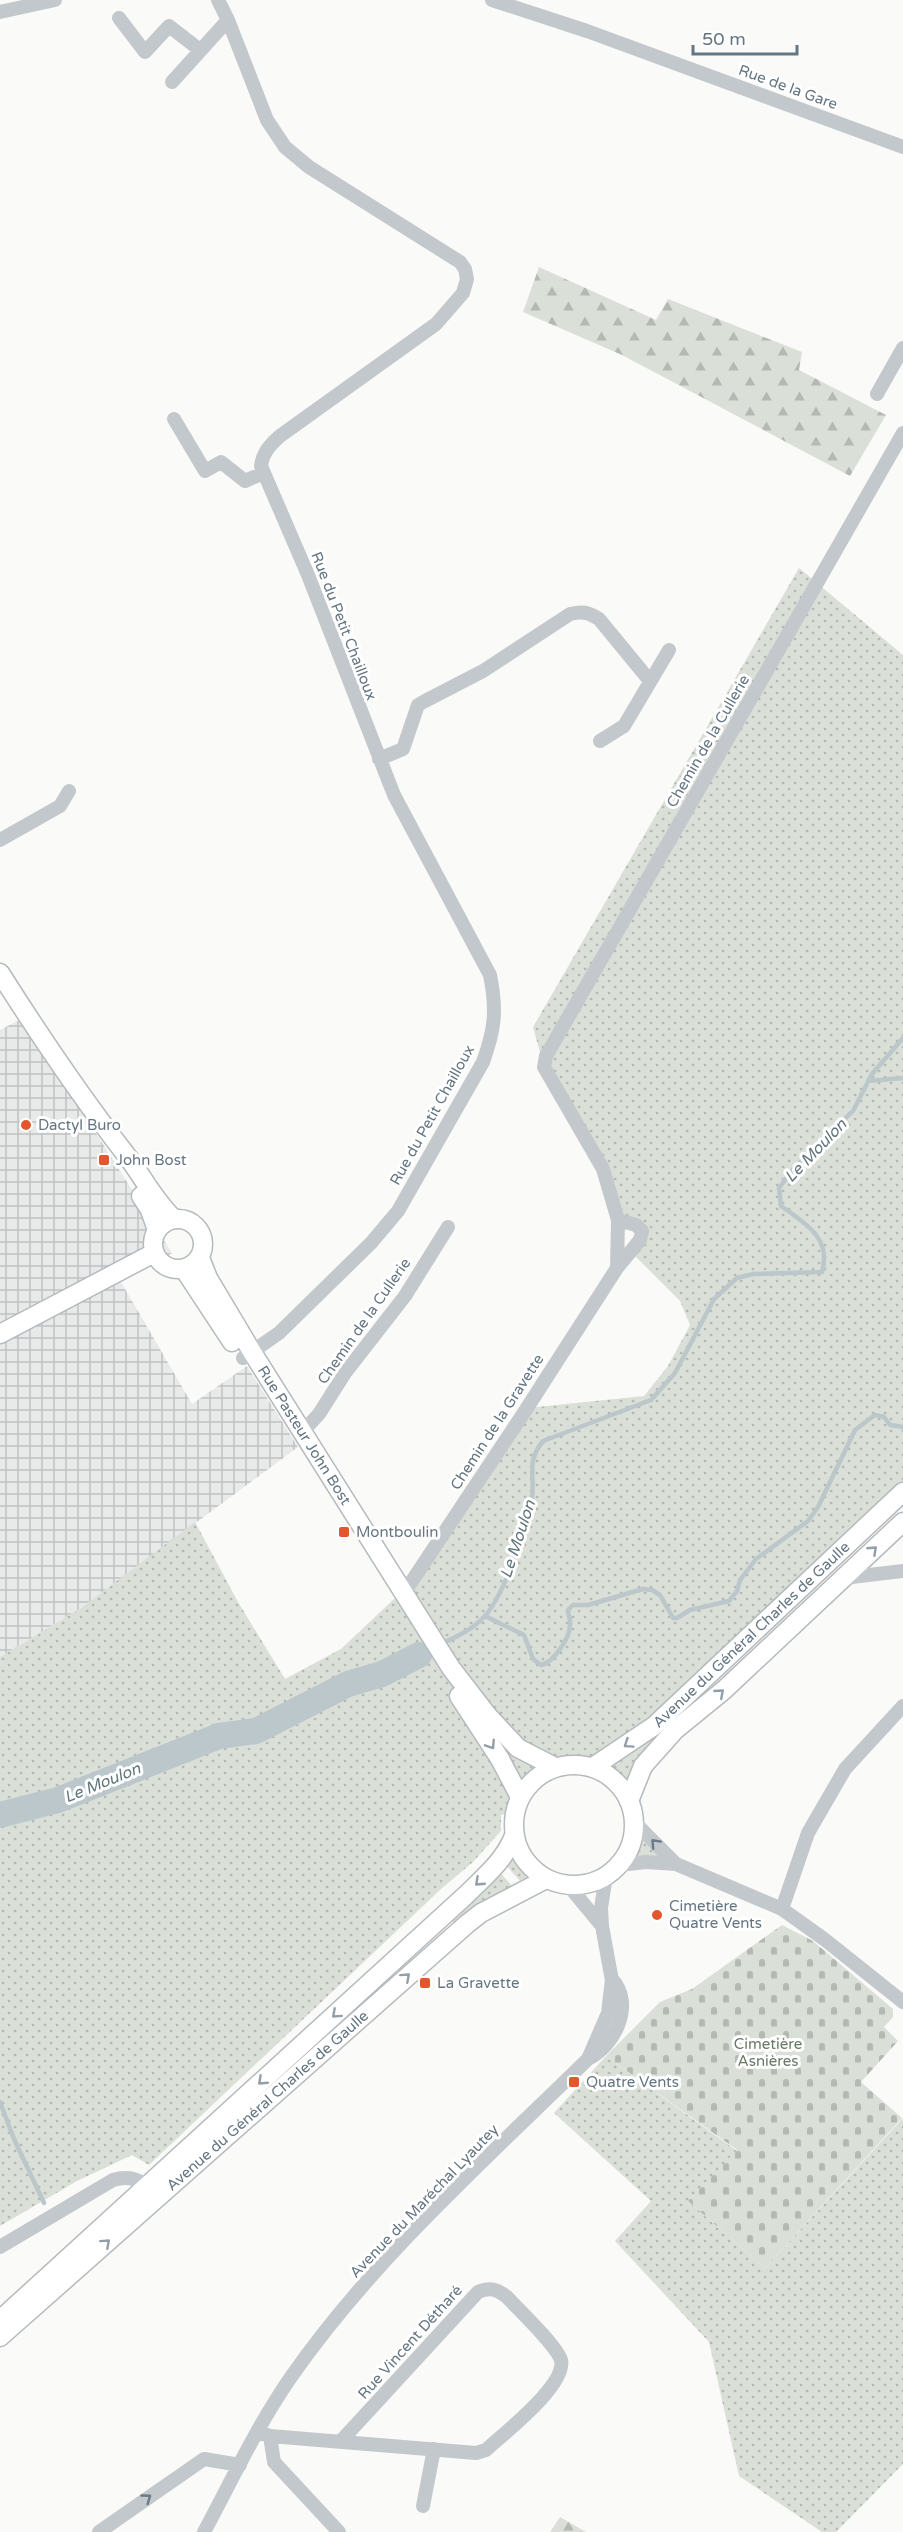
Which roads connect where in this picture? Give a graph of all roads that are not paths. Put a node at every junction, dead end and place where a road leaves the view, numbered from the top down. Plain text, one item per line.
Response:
1 (55, 0) edge
2 (218, 0) edge
3 (492, 0) edge
4 (0, 12) edge
5 (119, 18) dead end
6 (228, 20) junction
7 (200, 50) junction
8 (172, 82) dead end
9 (903, 147) edge
10 (903, 348) edge
11 (877, 394) dead end
12 (174, 419) dead end
13 (903, 433) edge
14 (263, 473) junction
15 (669, 650) dead end
16 (650, 681) junction
17 (600, 741) dead end
18 (379, 759) junction
19 (69, 792) dead end
20 (0, 840) edge
21 (0, 973) edge
22 (77, 1092) junction
23 (174, 1219) junction
24 (618, 1220) junction
25 (448, 1227) dead end
26 (157, 1230) junction
27 (154, 1253) junction
28 (200, 1258) junction
29 (617, 1268) junction
30 (184, 1269) junction
31 (0, 1334) edge
32 (248, 1355) junction
33 (303, 1431) junction
34 (903, 1492) edge
35 (903, 1522) edge
36 (903, 1571) edge
37 (843, 1578) junction
38 (402, 1591) junction
39 (422, 1632) junction
40 (448, 1671) junction
41 (903, 1706) edge
42 (555, 1767) junction
43 (593, 1767) junction
44 (520, 1797) junction
45 (630, 1801) junction
46 (634, 1822) junction
47 (514, 1836) junction
48 (676, 1864) junction
49 (613, 1870) junction
50 (546, 1879) junction
51 (568, 1885) junction
52 (782, 1909) junction
53 (602, 1926) junction
54 (612, 1979) junction
55 (903, 2002) edge
56 (588, 2059) junction
57 (154, 2190) junction
58 (0, 2247) edge
59 (0, 2320) edge
60 (0, 2337) edge
61 (264, 2434) junction
62 (341, 2441) junction
63 (434, 2449) junction
64 (240, 2465) junction
65 (423, 2506) dead end
66 (99, 2532) edge
67 (204, 2532) edge
68 (339, 2532) edge

1 - 4 street
2 - 6 street
3 - 9 street, Rue de la Gare
5 - 7 street
6 - 7 street
6 - 14 street
7 - 8 street
10 - 11 street
12 - 14 street
13 - 24 street, Chemin de la Cullerie
14 - 18 street, Rue du Petit Chailloux
15 - 16 street
16 - 17 street
16 - 18 street
18 - 32 street, Rue du Petit Chailloux
19 - 20 street
21 - 22 main road
22 - 23 main road
22 - 26 main road
23 - 26 main road
23 - 28 main road
24 - 29 street
24 - 29 street, Chemin de la Gravette
25 - 33 street, Chemin de la Cullerie
26 - 27 main road
27 - 30 main road
27 - 31 main road
28 - 30 main road
28 - 32 main road, Rue Pasteur John Bost
29 - 38 street, Chemin de la Gravette
30 - 32 main road, Rue Pasteur John Bost
32 - 33 main road, Rue Pasteur John Bost
32 - 39 main road, Rue Pasteur John Bost
33 - 38 main road, Rue Pasteur John Bost
34 -> 43 main road, Avenue du Général Charles de Gaulle
37 -> 35 main road, Avenue du Général Charles de Gaulle
36 - 37 street
45 -> 37 main road, Avenue du Général Charles de Gaulle
38 - 39 main road, Rue Pasteur John Bost
39 - 40 main road, Rue Pasteur John Bost
40 - 42 main road, Rue Pasteur John Bost
40 -> 44 main road, Rue Pasteur John Bost
41 - 52 street
42 - 43 main road
42 - 44 main road
43 - 45 main road
44 - 47 main road, Avenue du Général Charles de Gaulle
45 - 46 main road
48 -> 46 street
46 - 49 main road
47 - 50 main road, Avenue du Général Charles de Gaulle
47 -> 57 main road, Avenue du Général Charles de Gaulle
48 - 49 street
48 - 52 street
49 - 51 main road, Avenue du Général Charles de Gaulle
49 - 53 street, Avenue du Maréchal Lyautey
50 - 51 main road, Avenue du Général Charles de Gaulle
57 -> 50 main road, Avenue du Général Charles de Gaulle
51 - 53 street, Avenue du Maréchal Lyautey
52 - 55 street
53 - 54 street, Avenue du Maréchal Lyautey
54 - 56 street, Avenue du Maréchal Lyautey
54 - 56 street, Avenue du Maréchal Lyautey
56 - 61 street, Avenue du Maréchal Lyautey
57 - 58 street
57 - 59 main road, Avenue du Général Charles de Gaulle
60 -> 57 main road, Avenue du Général Charles de Gaulle
61 - 62 street, Rue Vincent Détharé
61 - 64 street, Avenue du Maréchal Lyautey
61 - 68 street
62 - 63 street, Rue Vincent Détharé
62 - 63 street, Rue Vincent Détharé
63 - 65 street
66 -> 64 street
64 - 67 street, Avenue du Maréchal Lyautey

